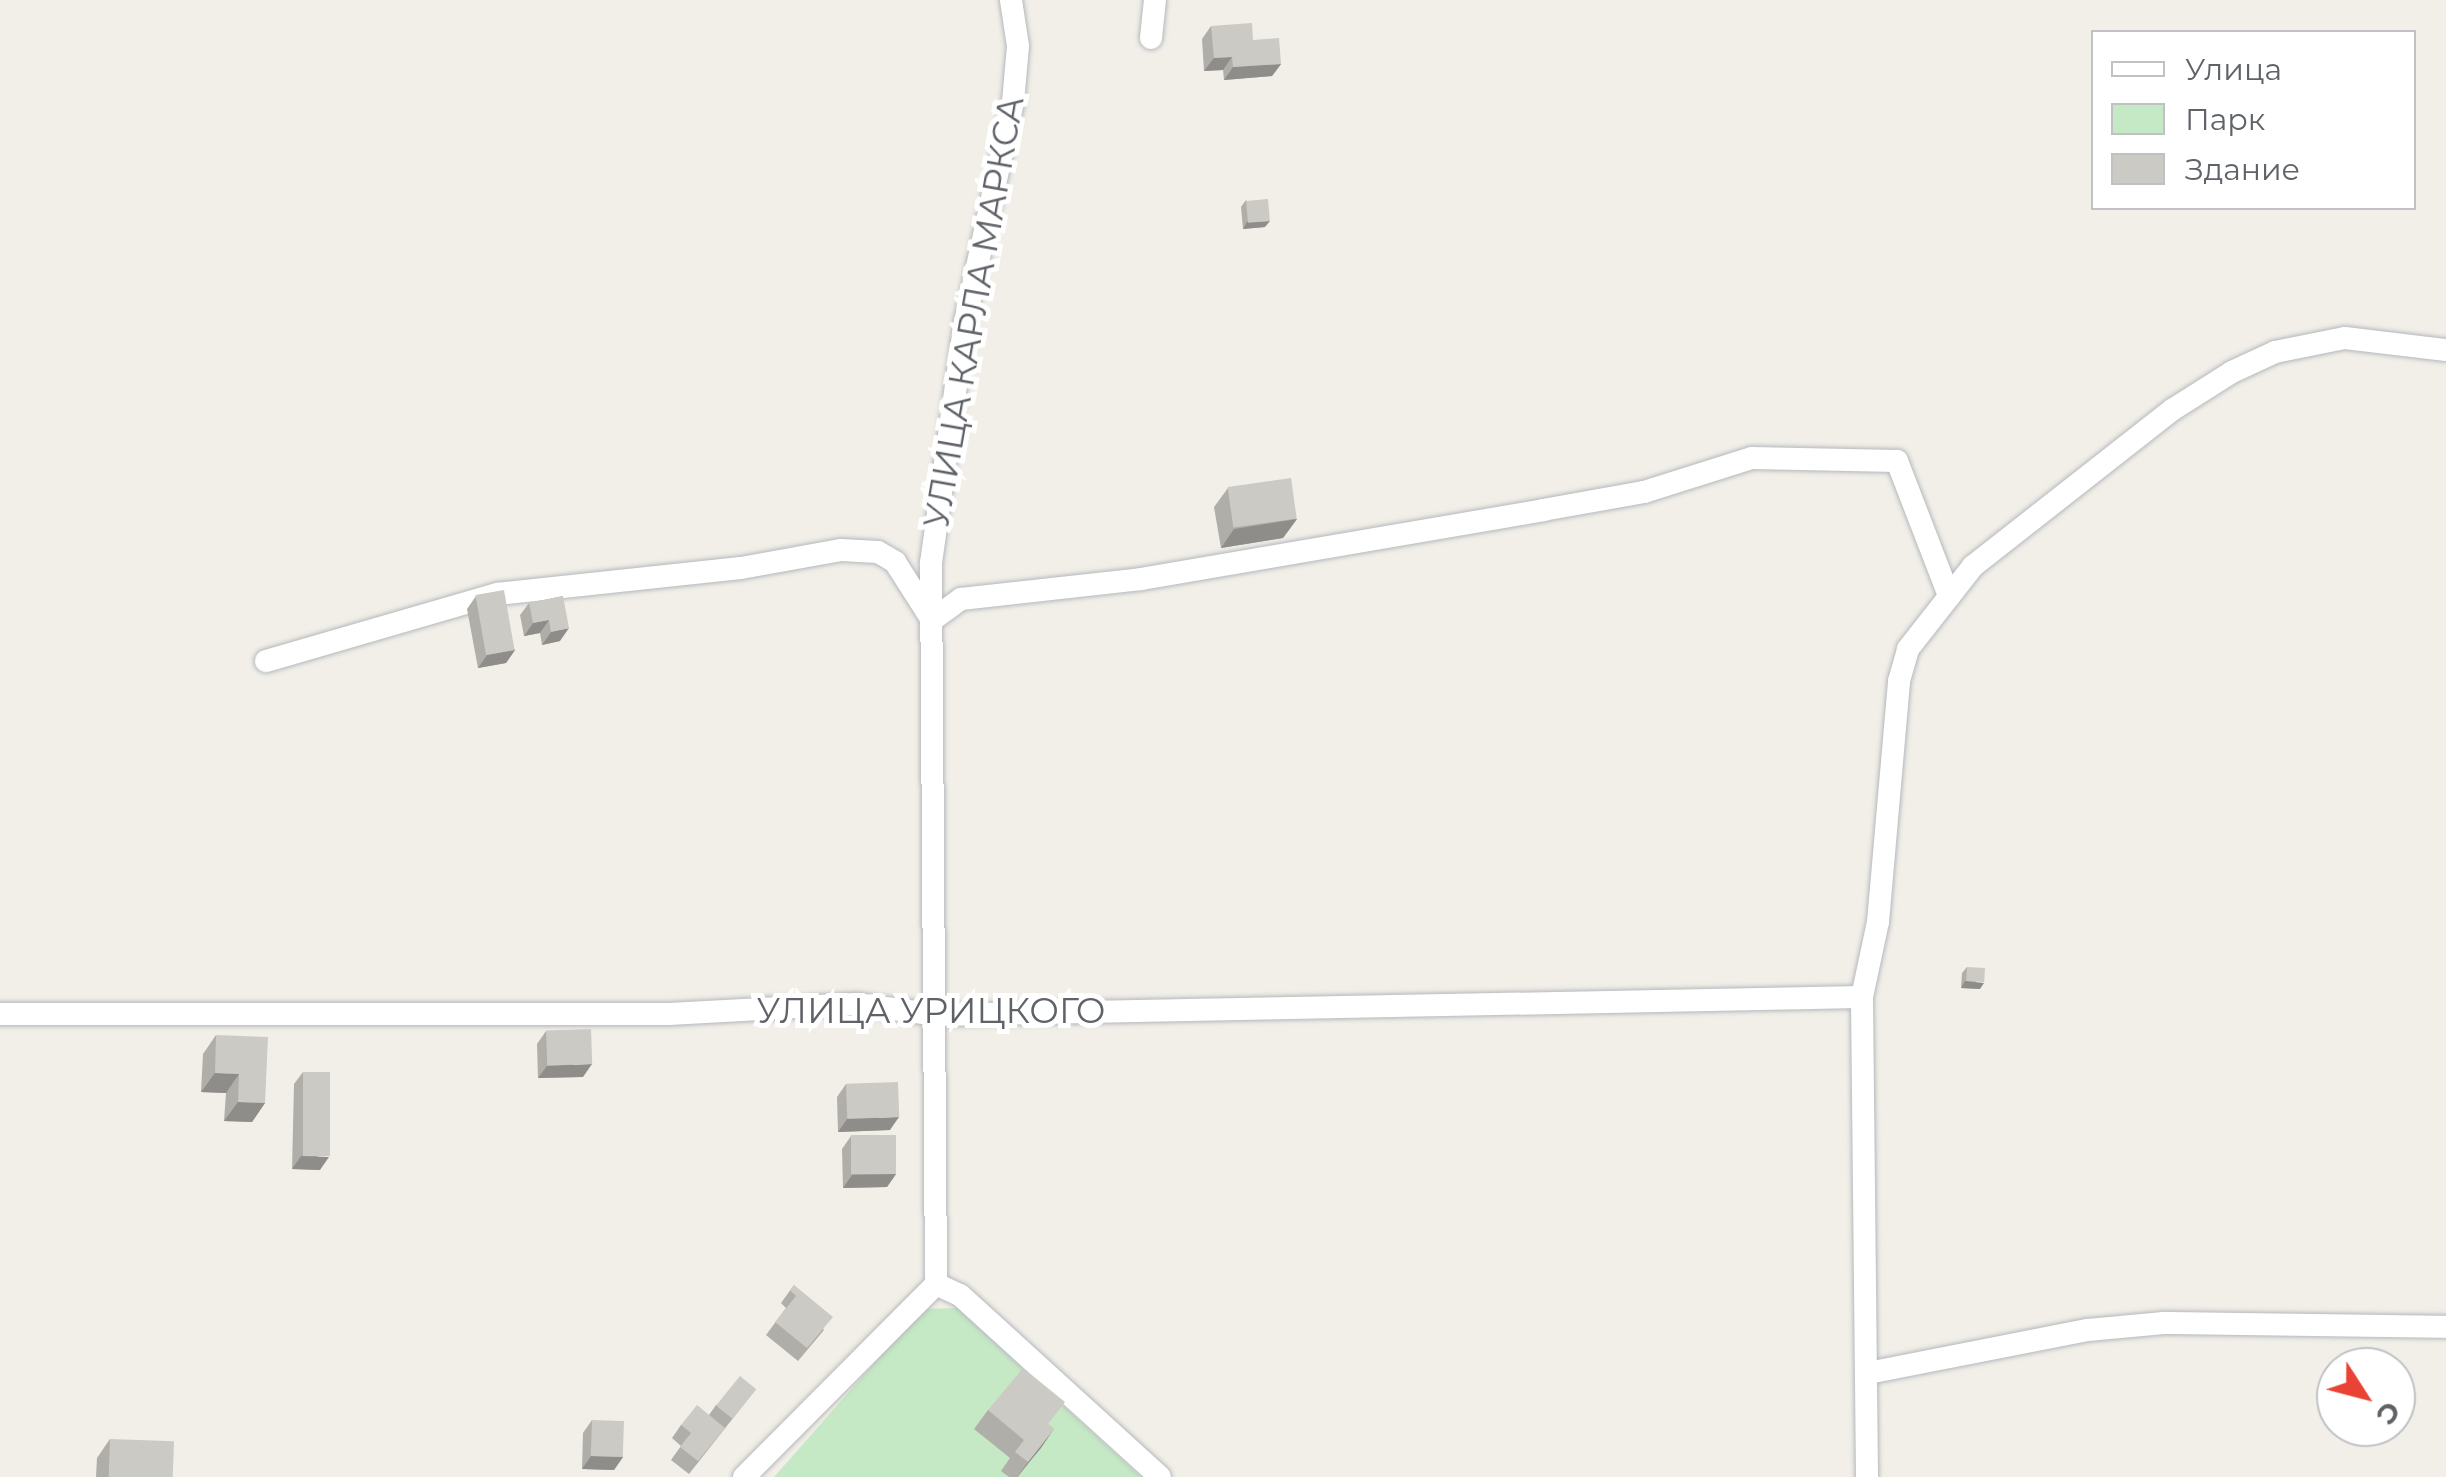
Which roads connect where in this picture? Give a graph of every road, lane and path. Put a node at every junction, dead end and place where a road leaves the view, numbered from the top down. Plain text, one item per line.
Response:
1 (1010, 0) edge
2 (1155, 0) edge
3 (1151, 38) dead end
4 (2446, 350) edge
5 (1948, 596) junction
6 (932, 620) junction
7 (266, 662) dead end
8 (1862, 997) junction
9 (0, 1014) edge
10 (938, 1015) junction
11 (936, 1284) junction
12 (2446, 1326) edge
13 (1868, 1374) junction
14 (744, 1477) edge
15 (1160, 1477) edge
16 (1867, 1477) edge

1 - 6 street, УЛИЦА КАРЛА МАРКСА
2 - 3 street
4 - 5 street
5 - 6 street
5 - 8 street
6 - 7 street
6 - 10 street, УЛИЦА КАРЛА МАРКСА
8 - 10 street, УЛИЦА УРИЦКОГО
8 - 13 street
9 - 10 street, УЛИЦА УРИЦКОГО
10 - 11 street, УЛИЦА КАРЛА МАРКСА
11 - 14 street
11 - 15 street
12 - 13 street
13 - 16 street

